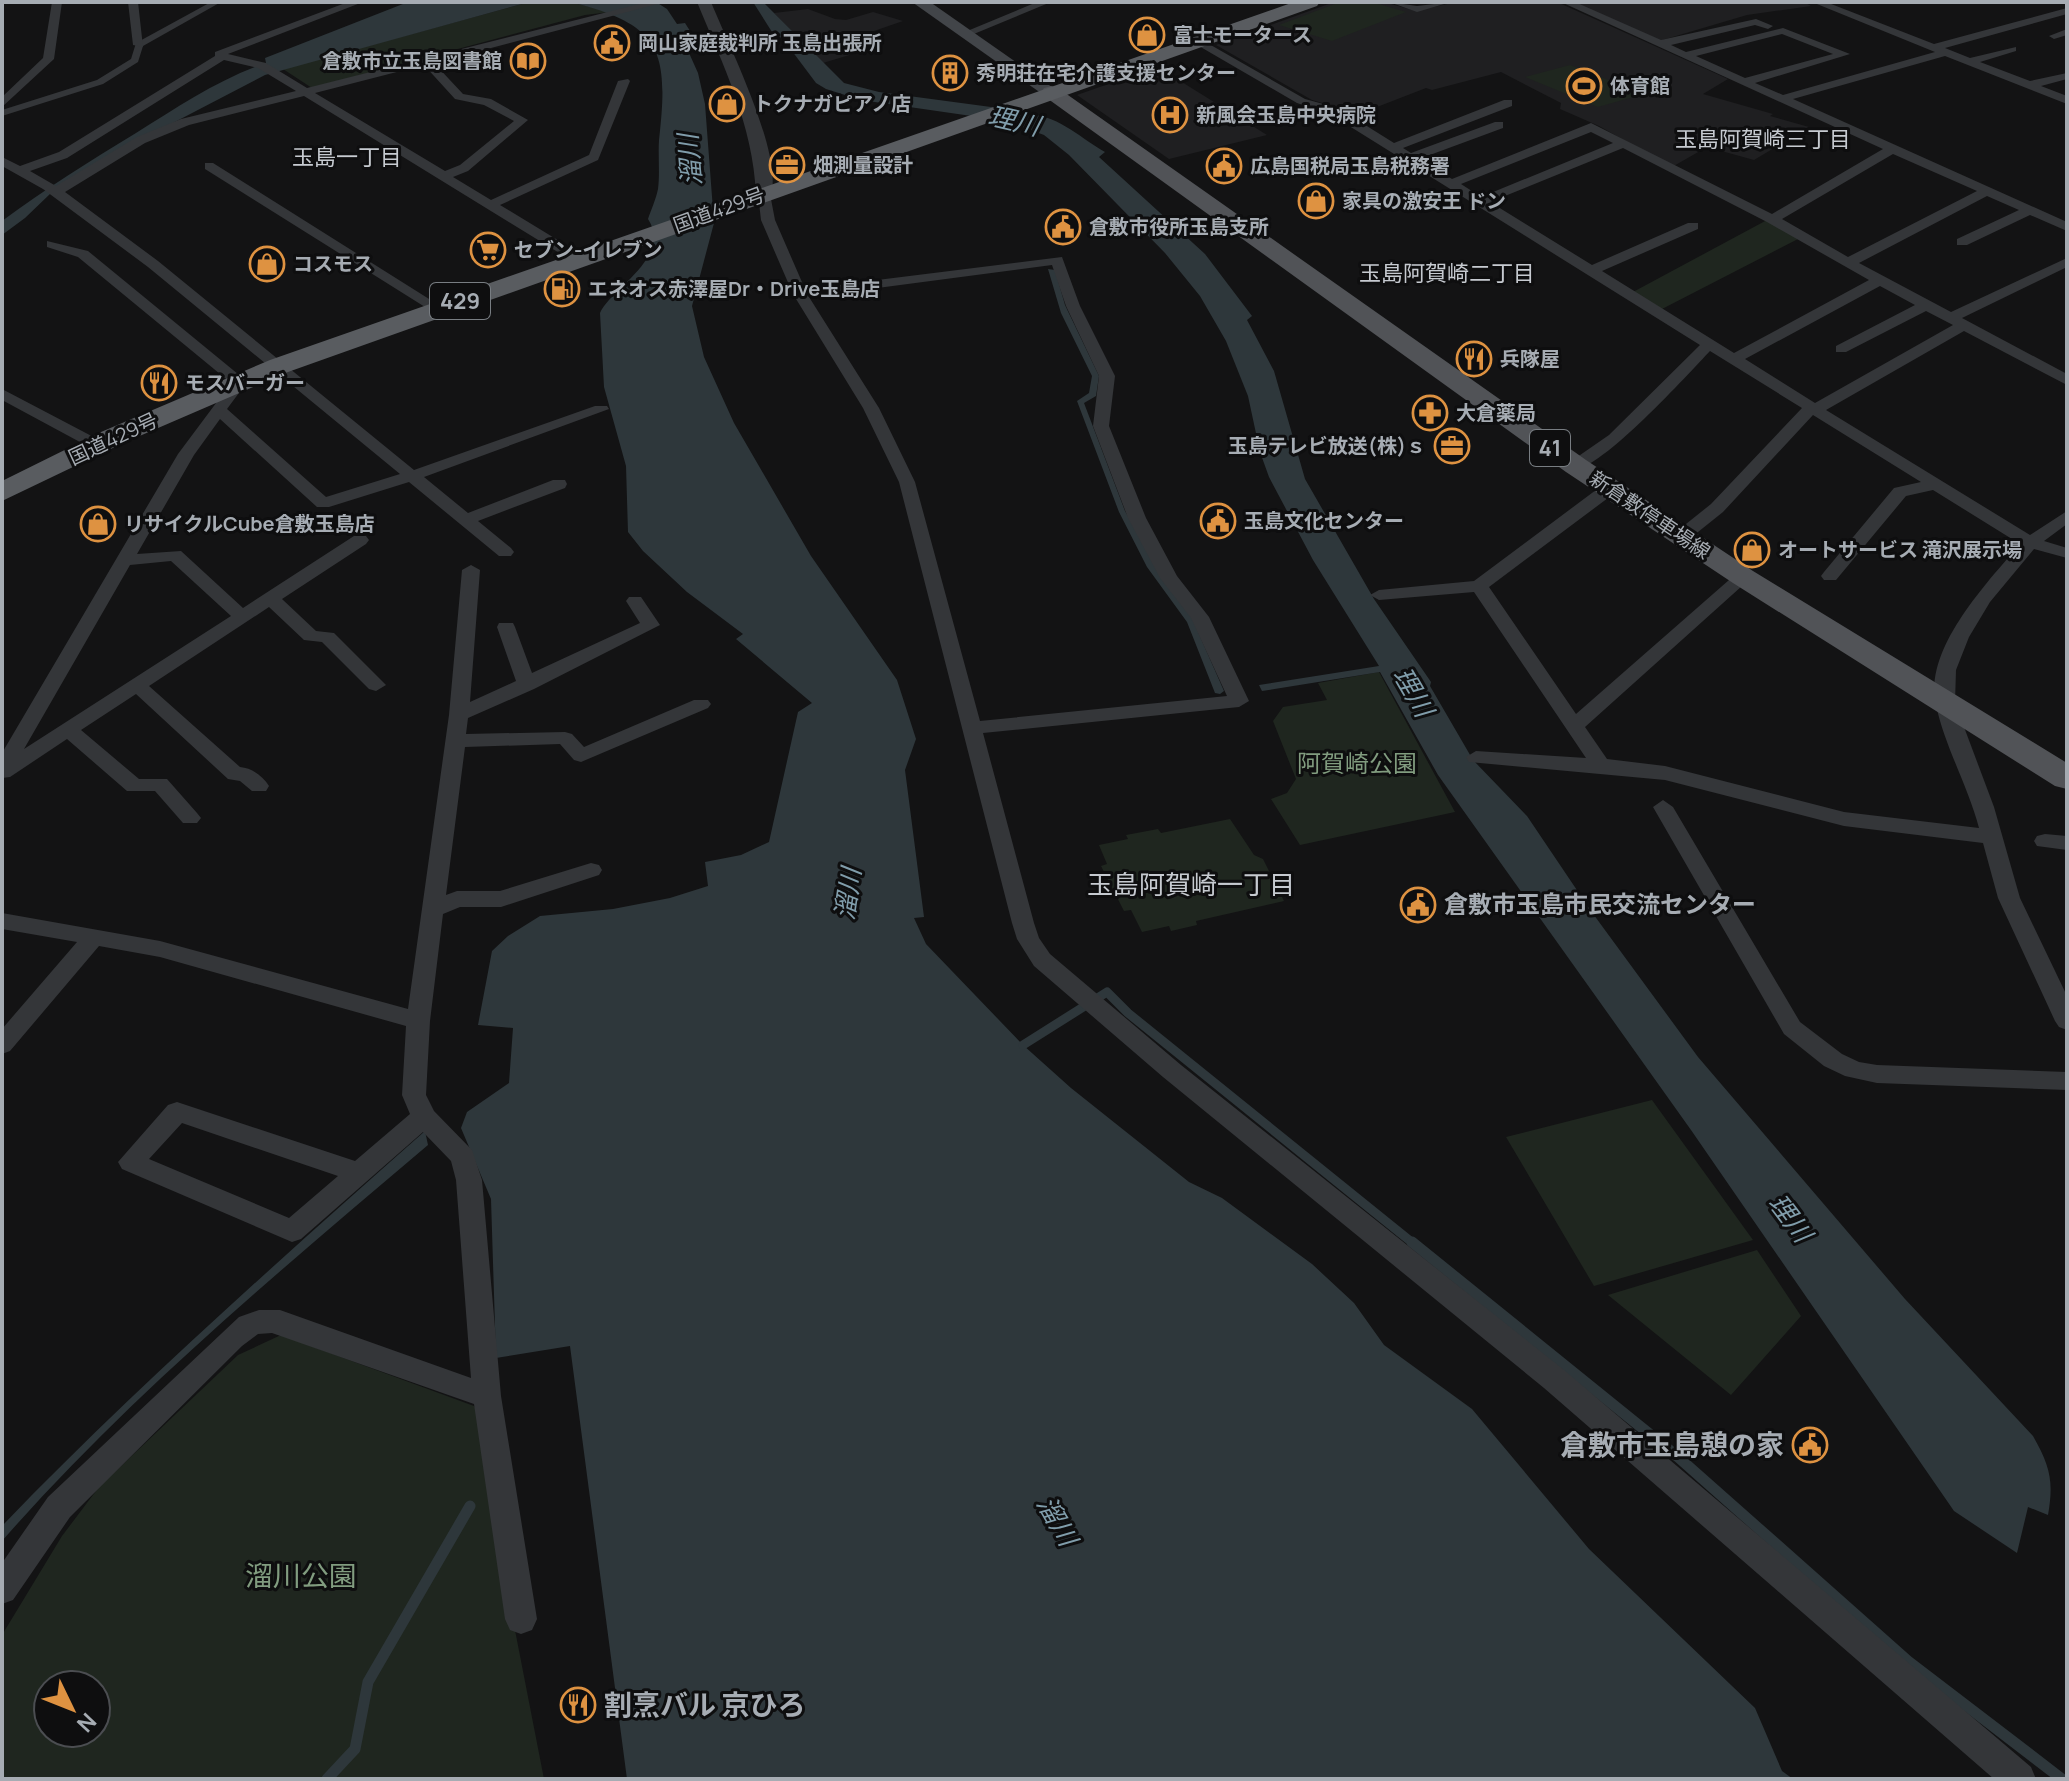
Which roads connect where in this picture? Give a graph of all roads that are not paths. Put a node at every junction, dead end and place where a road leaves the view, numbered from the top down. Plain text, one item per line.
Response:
1 (57, 2) edge
2 (133, 2) edge
3 (217, 2) edge
4 (358, 2) edge
5 (660, 2) edge
6 (704, 2) edge
7 (920, 2) edge
8 (1046, 2) edge
9 (1311, 2) edge
10 (1394, 2) edge
11 (1446, 2) edge
12 (1566, 2) edge
13 (1817, 2) edge
14 (2059, 2) edge
15 (2067, 5) edge
16 (2067, 11) edge
17 (1807, 24) dead end
18 (1783, 31) junction
19 (2067, 32) edge
20 (965, 34) junction
21 (2054, 36) dead end
22 (1198, 42) junction
23 (1660, 44) junction
24 (139, 45) junction
25 (2012, 49) dead end
26 (1939, 50) junction
27 (219, 54) dead end
28 (1687, 55) junction
29 (425, 60) junction
30 (1968, 62) junction
31 (2067, 76) edge
32 (624, 81) dead end
33 (1745, 82) junction
34 (2030, 85) junction
35 (1051, 92) junction
36 (307, 93) junction
37 (1785, 98) junction
38 (2067, 100) edge
39 (2, 103) edge
40 (1508, 103) dead end
41 (2, 113) edge
42 (1499, 125) dead end
43 (1622, 144) junction
44 (1392, 148) junction
45 (1894, 148) junction
46 (1409, 158) junction
47 (2, 161) edge
48 (209, 166) dead end
49 (21, 170) junction
50 (444, 176) junction
51 (1451, 184) junction
52 (52, 189) junction
53 (1987, 191) junction
54 (764, 194) junction
55 (1480, 202) junction
56 (490, 205) junction
57 (2030, 210) junction
58 (1772, 219) junction
59 (2065, 225) edge
60 (1693, 226) dead end
61 (1962, 242) dead end
62 (52, 244) dead end
63 (579, 259) junction
64 (2067, 262) edge
65 (1848, 263) junction
66 (1591, 271) junction
67 (1880, 280) junction
68 (800, 294) junction
69 (1926, 305) junction
70 (438, 309) junction
71 (1957, 321) junction
72 (1709, 344) junction
73 (1841, 349) dead end
74 (1734, 359) junction
75 (279, 366) junction
76 (2067, 380) edge
77 (239, 382) junction
78 (2, 394) edge
79 (1814, 408) junction
80 (601, 409) dead end
81 (219, 410) junction
82 (97, 445) junction
83 (1576, 466) junction
84 (412, 476) junction
85 (559, 484) dead end
86 (1936, 484) junction
87 (1610, 488) junction
88 (2, 492) edge
89 (2067, 516) edge
90 (465, 520) junction
91 (1682, 536) junction
92 (360, 540) dead end
93 (2030, 543) junction
94 (505, 552) dead end
95 (2067, 553) edge
96 (125, 560) junction
97 (471, 570) dead end
98 (1830, 576) dead end
99 (1743, 577) junction
100 (1479, 586) junction
101 (1379, 595) dead end
102 (270, 598) junction
103 (635, 601) dead end
104 (242, 616) junction
105 (506, 627) dead end
106 (137, 685) junction
107 (376, 685) dead end
108 (527, 685) junction
109 (1945, 703) junction
110 (701, 704) dead end
111 (459, 715) junction
112 (1575, 726) junction
113 (971, 728) junction
114 (68, 730) junction
115 (455, 741) junction
116 (1476, 757) dead end
117 (1601, 765) junction
118 (2, 771) edge
119 (2067, 778) edge
120 (259, 786) dead end
121 (1663, 807) dead end
122 (190, 818) dead end
123 (1993, 837) junction
124 (2045, 841) dead end
125 (2067, 843) edge
126 (591, 870) dead end
127 (435, 909) junction
128 (2, 921) edge
129 (94, 937) junction
130 (418, 1021) junction
131 (2067, 1021) edge
132 (2, 1045) edge
133 (2067, 1081) edge
134 (424, 1117) junction
135 (360, 1173) junction
136 (487, 1396) junction
137 (2, 1589) edge
138 (521, 1619) dead end
139 (2019, 1779) edge

1 - 39 street
2 - 24 street
3 - 24 street
4 - 27 street
5 - 29 street
6 - 54 street
7 - 20 main road
8 - 20 street
9 - 22 highway, 国道429号 / 429
10 - 11 street
12 - 23 street
13 - 26 street
14 - 15 street
16 - 26 street
17 - 18 street
18 - 23 street
18 - 28 street
18 - 33 street
19 - 21 street
20 - 35 main road
22 - 35 highway, 国道429号 / 429
22 - 44 street
23 - 28 street
24 - 41 street
25 - 30 street
26 - 30 street
26 - 37 street
28 - 33 street
29 - 36 street
29 - 50 street
30 - 34 street
31 - 34 street
32 - 56 street
33 - 37 street
34 - 38 street
35 - 54 highway, 国道429号 / 429
35 - 83 main road, 新倉敷停車場線 / 41
36 - 49 street
36 - 50 street
36 - 52 street
37 - 45 street
40 - 44 street
42 - 46 street
43 - 51 street
43 - 55 street
43 - 58 street
44 - 46 street
45 - 53 street
45 - 58 street
46 - 51 street
47 - 49 street
48 - 70 street
49 - 52 street
50 - 56 street
51 - 55 street
52 - 75 street
53 - 57 street
53 - 65 street
54 - 63 highway, 国道429号 / 429
54 - 68 street
55 - 66 street
56 - 63 street
57 - 59 street
57 - 61 street
58 - 65 street
60 - 66 street
62 - 77 street
63 - 70 highway, 国道429号 / 429
64 - 71 street
65 - 67 street
66 - 72 street
67 - 69 street
67 - 74 street
68 - 113 street
68 - 113 street
69 - 71 street
69 - 73 street
70 - 75 highway, 国道429号 / 429
71 - 76 street
71 - 79 street
72 - 74 street
72 - 83 street
74 - 79 street
75 - 77 highway, 国道429号 / 429
75 - 84 street
77 - 81 street
77 - 82 highway, 国道429号 / 429
78 - 82 street
79 - 86 street
79 - 91 street
80 - 84 street
81 - 84 street
81 - 96 street
82 - 88 highway, 国道429号 / 429
83 - 87 main road, 新倉敷停車場線 / 41
84 - 90 street
85 - 90 street
86 - 93 street
86 - 98 street
87 - 91 main road, 新倉敷停車場線 / 41
87 - 100 street
89 - 93 street
90 - 94 street
91 - 99 main road, 新倉敷停車場線 / 41
92 - 102 street
93 - 95 street
93 - 109 street
96 - 104 street
96 - 118 street
97 - 111 street
99 - 109 main road, 新倉敷停車場線 / 41
99 - 112 street
100 - 101 street
100 - 112 street
102 - 104 street
102 - 107 street
103 - 108 street
104 - 106 street
105 - 108 street
106 - 114 street
106 - 120 street
108 - 111 street
109 - 119 main road, 新倉敷停車場線 / 41
109 - 123 street
110 - 115 street
111 - 115 street
112 - 117 street
113 - 139 street
114 - 118 street
114 - 122 street
115 - 127 street
116 - 117 street
117 - 123 street
121 - 133 street
123 - 131 street
124 - 125 street
126 - 127 street
127 - 130 street
128 - 129 street
129 - 130 street
129 - 132 street
130 - 134 street
134 - 135 street
134 - 136 street
135 - 135 street
136 - 137 street
136 - 138 street

